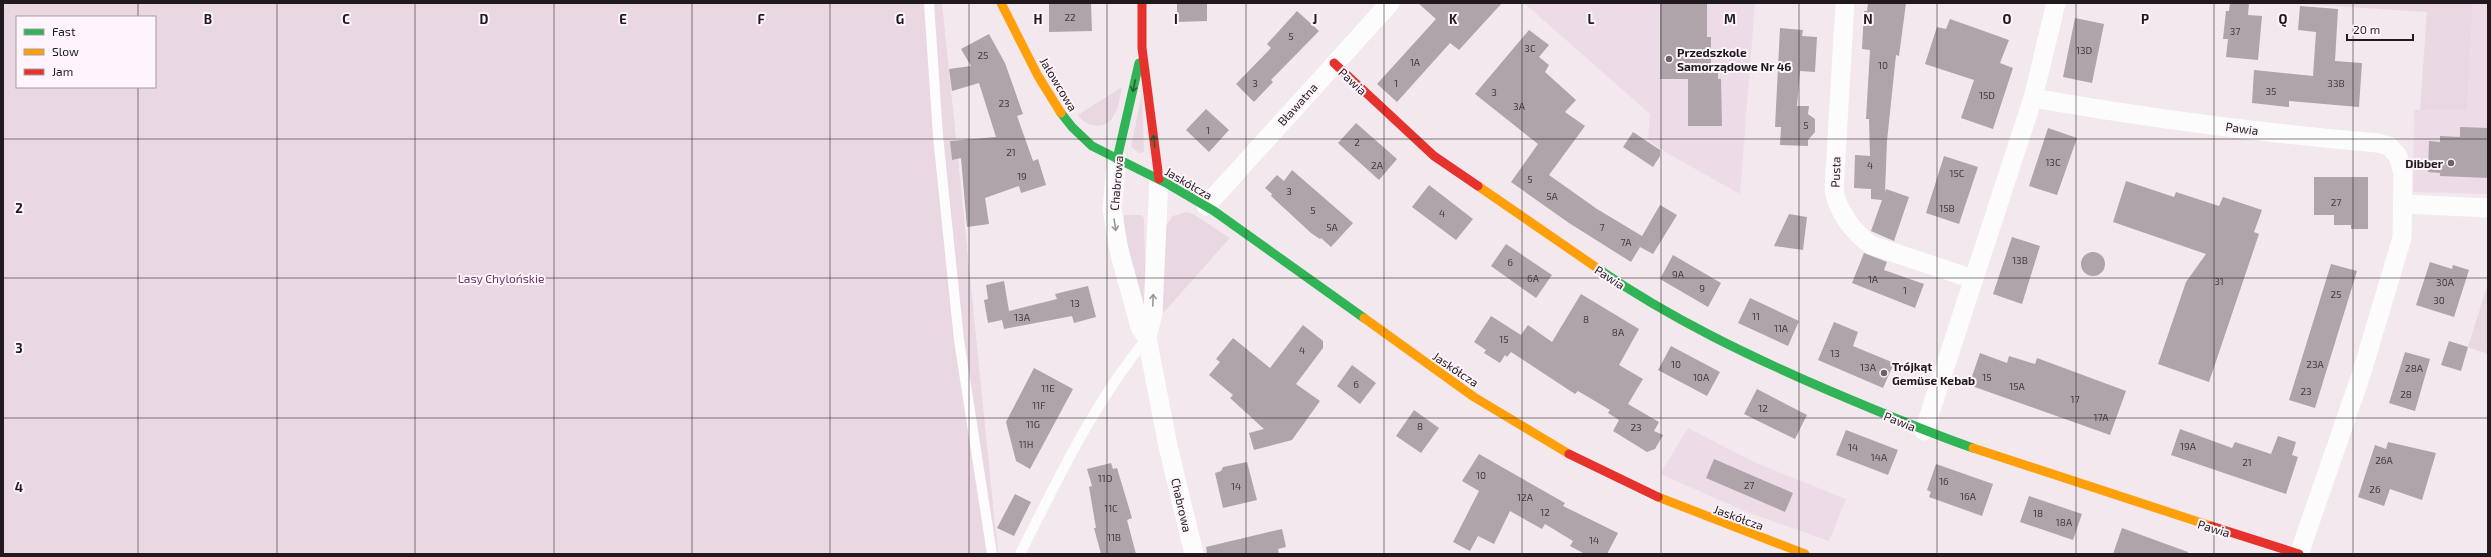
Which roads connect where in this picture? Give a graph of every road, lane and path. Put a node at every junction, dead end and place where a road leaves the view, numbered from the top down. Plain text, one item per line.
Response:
1 (929, 3) edge
2 (1001, 3) edge
3 (1142, 3) edge
4 (1390, 3) edge
5 (1845, 3) edge
6 (2056, 3) edge
7 (1142, 48) junction
8 (1334, 63) junction
9 (2033, 98) junction
10 (1117, 159) junction
11 (1159, 179) junction
12 (2404, 204) junction
13 (1206, 206) junction
14 (2488, 208) edge
15 (1973, 279) junction
16 (1147, 338) junction
17 (1924, 430) junction
18 (992, 554) edge
19 (1020, 554) edge
20 (1194, 554) edge
21 (1805, 554) edge
22 (2299, 554) edge

1 - 18 lane
2 - 10 street, Jałowcowa
3 - 7 street, Chabrowa
4 - 8 street, Bławatna
5 - 15 street, Pusta
6 - 9 street, Pawia
7 -> 10 street, Chabrowa
11 -> 7 street, Chabrowa
8 - 13 street, Bławatna
8 - 17 street, Pawia
9 - 12 street, Pawia
9 - 15 street, Pawia
10 - 11 street, Jaskółcza
10 -> 16 street, Chabrowa
11 - 13 street, Jaskółcza
16 -> 11 street, Chabrowa
12 - 14 street
12 - 22 street, Pawia
13 - 21 street, Jaskółcza
15 - 17 street, Pawia
16 - 19 lane
16 - 20 street, Chabrowa
17 - 22 street, Pawia

